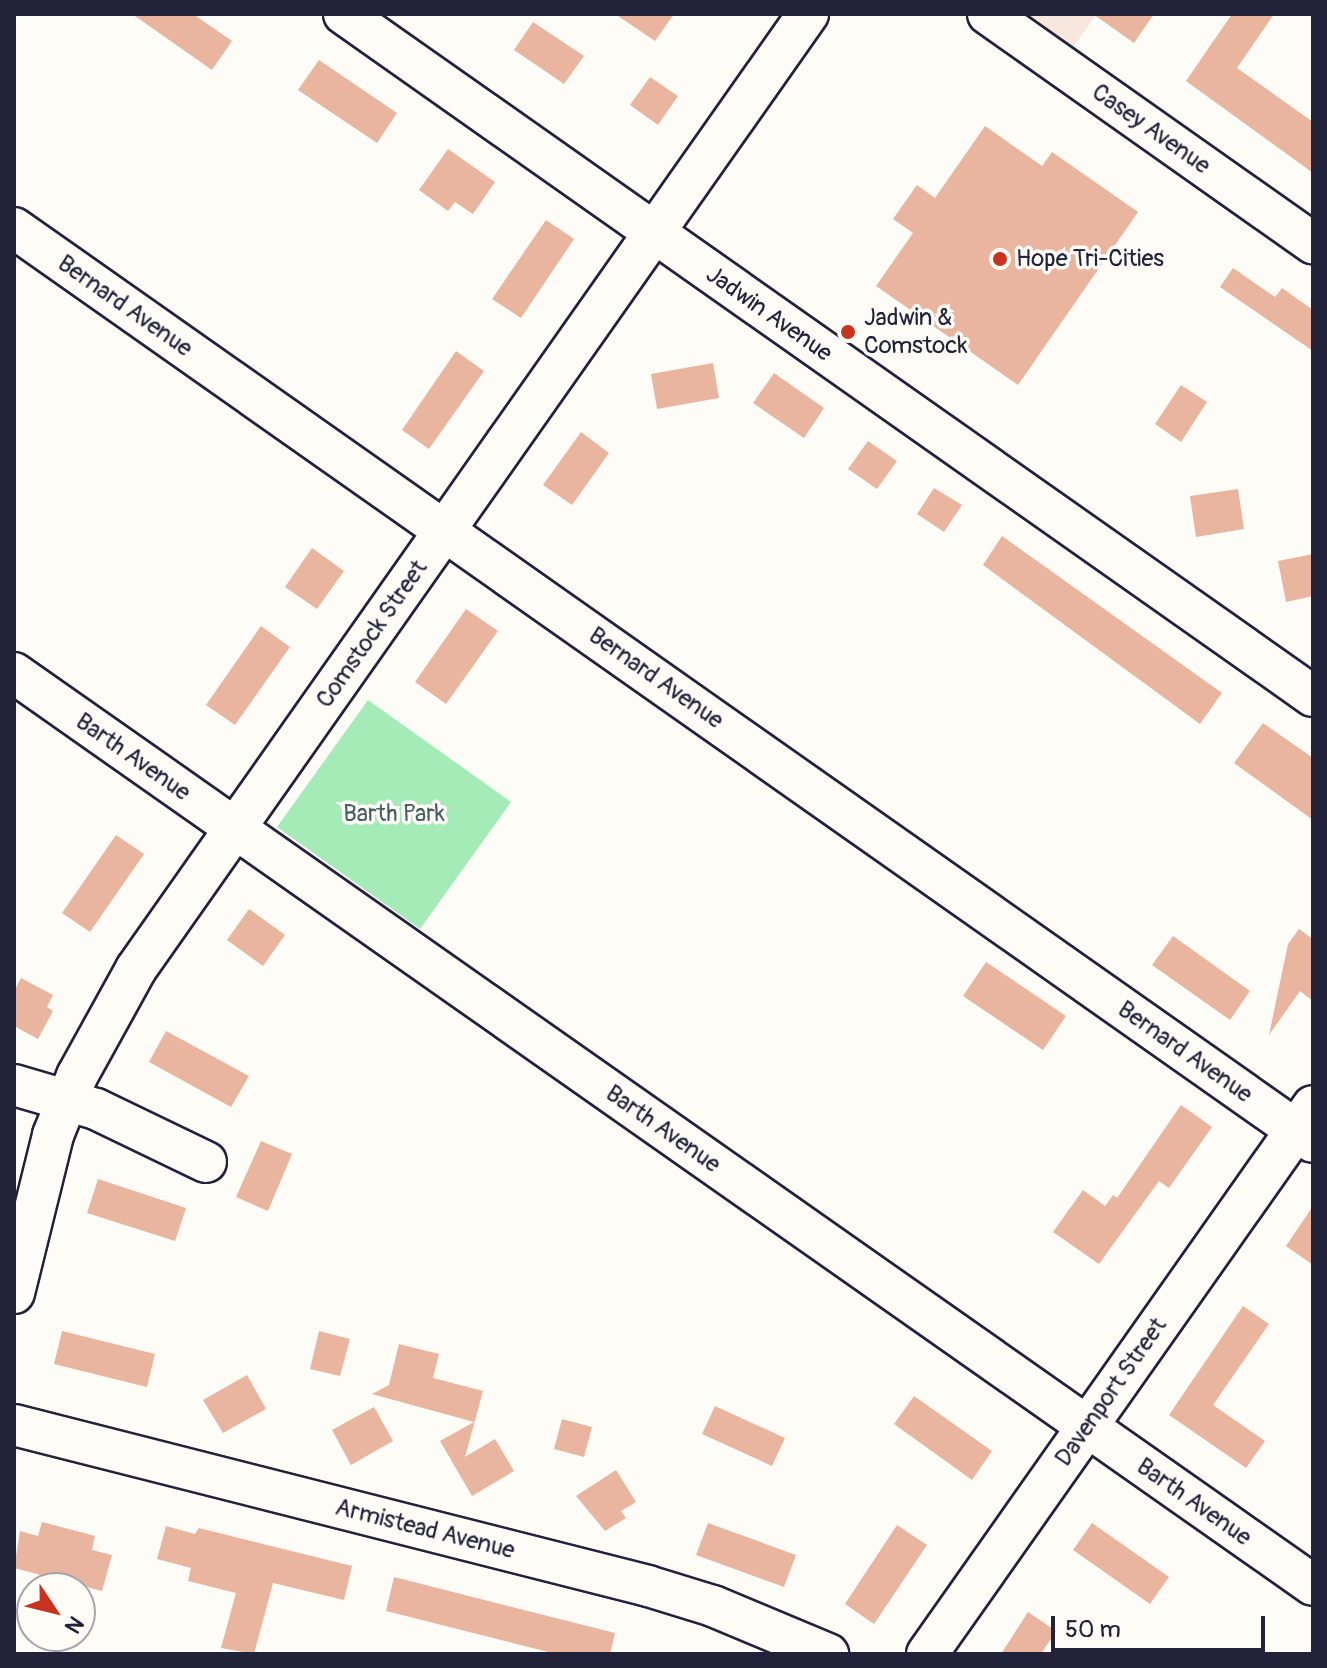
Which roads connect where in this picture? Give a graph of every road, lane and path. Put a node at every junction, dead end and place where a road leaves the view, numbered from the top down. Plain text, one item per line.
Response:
1 (344, 14) edge
2 (808, 14) edge
3 (988, 14) edge
4 (14, 228) edge
5 (654, 233) junction
6 (1313, 243) edge
7 (446, 530) junction
8 (14, 673) edge
9 (1313, 696) edge
10 (236, 829) junction
11 (14, 1085) edge
12 (66, 1102) junction
13 (1307, 1127) edge
14 (206, 1162) dead end
15 (14, 1293) edge
16 (14, 1425) edge
17 (1087, 1427) junction
18 (1313, 1585) edge
19 (828, 1654) edge
20 (927, 1654) edge

1 - 5 street, Jadwin Avenue
2 - 5 street, Comstock Street
3 - 6 street, Casey Avenue
4 - 7 street, Bernard Avenue
5 - 7 street, Comstock Street
5 - 9 street, Jadwin Avenue
7 - 10 street, Comstock Street
7 - 13 street, Bernard Avenue
8 - 10 street, Barth Avenue
10 - 12 street, Comstock Street
10 - 17 street, Barth Avenue
11 - 12 street
12 - 14 street
12 - 15 street, Comstock Street
13 - 17 street, Davenport Street
16 - 19 street, Armistead Avenue
17 - 18 street, Barth Avenue
17 - 20 street, Davenport Street

